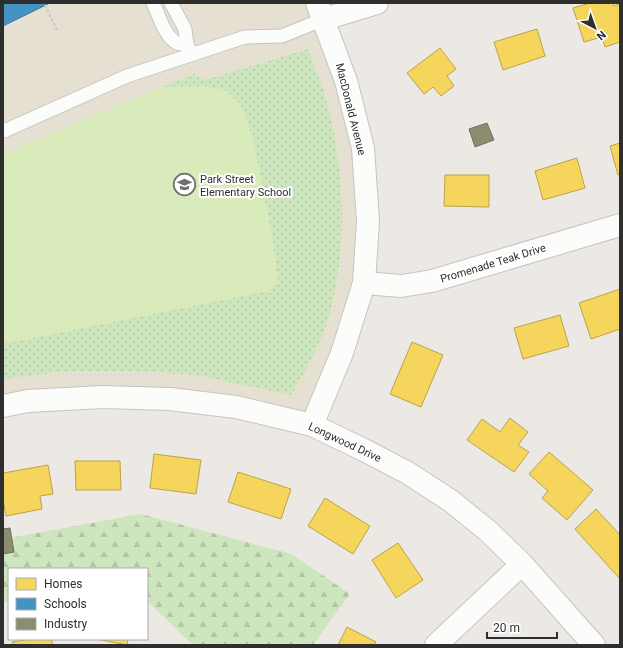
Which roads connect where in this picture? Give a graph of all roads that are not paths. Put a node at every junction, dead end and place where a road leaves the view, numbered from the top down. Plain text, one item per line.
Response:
1 (153, 3) edge
2 (171, 3) edge
3 (377, 3) edge
4 (321, 11) edge
5 (189, 50) junction
6 (3, 129) edge
7 (620, 225) edge
8 (364, 283) junction
9 (3, 406) edge
10 (312, 425) junction
11 (522, 564) junction
12 (436, 645) edge
13 (594, 645) edge

1 - 5 lane
2 - 5 lane
3 - 4 street
4 - 5 lane
4 - 8 street, MacDonald Avenue
5 - 6 lane
7 - 8 street, Promenade Teak Drive
8 - 10 street, MacDonald Avenue
9 - 10 street, Longwood Drive
10 - 11 street, Longwood Drive
11 - 12 street
11 - 13 street, Longwood Drive

